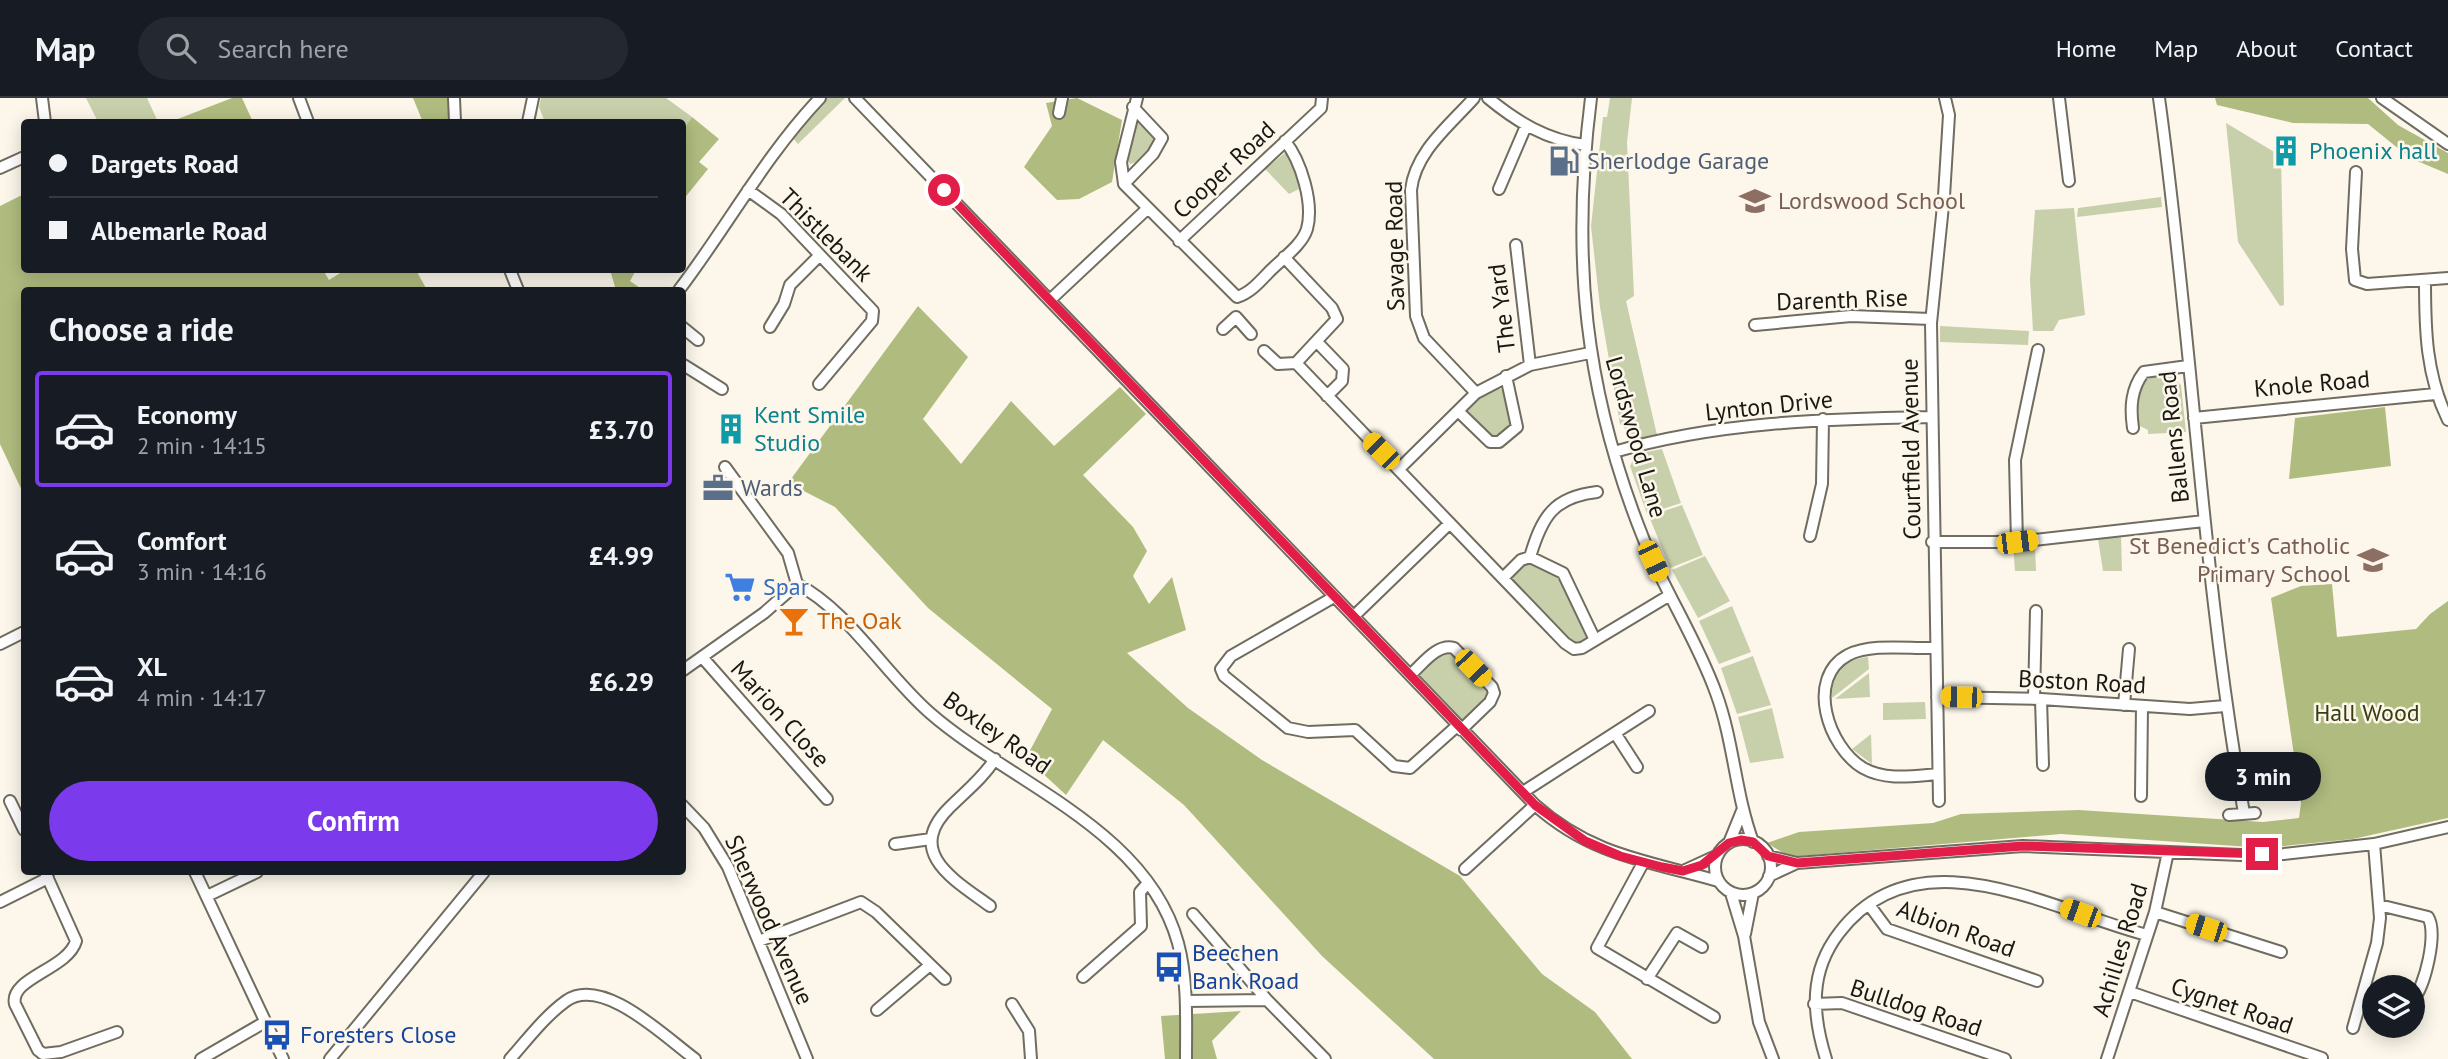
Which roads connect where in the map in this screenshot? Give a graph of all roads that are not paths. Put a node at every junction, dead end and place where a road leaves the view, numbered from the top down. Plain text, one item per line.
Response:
1 (42, 98) edge
2 (299, 98) edge
3 (454, 98) edge
4 (533, 98) edge
5 (820, 98) edge
6 (855, 98) edge
7 (1062, 98) edge
8 (1322, 98) edge
9 (1474, 98) edge
10 (1488, 98) edge
11 (1591, 98) edge
12 (1945, 98) edge
13 (2059, 98) edge
14 (2159, 98) edge
15 (2382, 98) edge
16 (1135, 103) edge
17 (1059, 113) dead end
18 (45, 119) edge
19 (307, 119) edge
20 (455, 119) edge
21 (529, 119) edge
22 (1526, 127) junction
23 (1285, 141) junction
24 (2448, 144) edge
25 (1585, 145) junction
26 (21, 158) edge
27 (0, 168) edge
28 (2356, 172) dead end
29 (2068, 181) dead end
30 (1124, 184) junction
31 (1499, 189) dead end
32 (748, 190) junction
33 (1147, 209) junction
34 (1179, 241) junction
35 (1516, 245) dead end
36 (820, 255) junction
37 (1284, 257) junction
38 (2448, 278) edge
39 (2425, 281) junction
40 (681, 287) edge
41 (1237, 297) junction
42 (1050, 300) junction
43 (1236, 317) junction
44 (1931, 319) junction
45 (1755, 325) dead end
46 (770, 327) dead end
47 (1223, 329) dead end
48 (686, 330) edge
49 (1251, 334) dead end
50 (698, 340) dead end
51 (1317, 342) junction
52 (2038, 349) dead end
53 (1264, 351) dead end
54 (1590, 353) junction
55 (1296, 363) junction
56 (1530, 365) junction
57 (686, 366) edge
58 (2188, 366) junction
59 (1506, 376) junction
60 (819, 384) dead end
61 (722, 389) dead end
62 (1476, 393) junction
63 (2435, 394) junction
64 (1327, 396) junction
65 (1458, 411) junction
66 (1930, 416) junction
67 (2194, 418) junction
68 (1823, 419) junction
69 (2448, 420) edge
70 (2133, 428) dead end
71 (1614, 452) junction
72 (725, 467) dead end
73 (1399, 469) junction
74 (1597, 492) dead end
75 (2203, 521) junction
76 (1450, 523) junction
77 (1810, 536) dead end
78 (1932, 542) junction
79 (2017, 542) junction
80 (1530, 556) junction
81 (1503, 578) junction
82 (797, 584) junction
83 (1670, 595) junction
84 (1334, 597) junction
85 (2036, 611) dead end
86 (1354, 616) junction
87 (21, 634) edge
88 (1595, 640) junction
89 (0, 644) edge
90 (1934, 648) junction
91 (2129, 649) dead end
92 (702, 657) junction
93 (686, 668) edge
94 (1410, 675) junction
95 (1937, 697) junction
96 (2037, 699) junction
97 (2124, 705) junction
98 (2142, 706) junction
99 (2225, 706) junction
100 (1649, 711) dead end
101 (1459, 728) junction
102 (1615, 733) junction
103 (995, 759) junction
104 (2043, 765) dead end
105 (1637, 767) dead end
106 (1938, 774) junction
107 (1523, 792) junction
108 (2141, 796) dead end
109 (827, 799) dead end
110 (10, 801) dead end
111 (1938, 801) dead end
112 (1535, 805) junction
113 (686, 809) edge
114 (1742, 811) junction
115 (2229, 815) dead end
116 (21, 824) edge
117 (2448, 827) edge
118 (931, 839) junction
119 (1753, 842) junction
120 (1729, 843) junction
121 (895, 844) dead end
122 (2374, 844) junction
123 (2168, 852) junction
124 (1718, 855) junction
125 (1768, 856) junction
126 (1643, 863) junction
127 (1797, 863) junction
128 (1465, 869) dead end
129 (1683, 871) junction
130 (46, 875) edge
131 (196, 875) edge
132 (251, 875) edge
133 (482, 875) edge
134 (1769, 876) junction
135 (1718, 881) junction
136 (1148, 883) junction
137 (1731, 893) junction
138 (1753, 893) junction
139 (207, 896) junction
140 (0, 902) edge
141 (2379, 905) junction
142 (990, 906) dead end
143 (1870, 906) junction
144 (2155, 912) junction
145 (1193, 914) dead end
146 (2147, 935) junction
147 (1744, 936) junction
148 (759, 941) junction
149 (1702, 947) dead end
150 (2281, 952) dead end
151 (930, 965) junction
152 (2373, 975) edge
153 (2421, 975) edge
154 (1083, 977) dead end
155 (945, 979) dead end
156 (1647, 979) junction
157 (2037, 981) dead end
158 (2130, 992) junction
159 (1267, 1000) junction
160 (1186, 1001) junction
161 (1012, 1004) dead end
162 (1814, 1004) junction
163 (877, 1010) dead end
164 (2362, 1010) edge
165 (1714, 1017) dead end
166 (265, 1022) junction
167 (2353, 1028) dead end
168 (117, 1031) dead end
169 (2326, 1046) dead end
170 (2322, 1058) edge
171 (201, 1059) edge
172 (283, 1059) edge
173 (330, 1059) edge
174 (510, 1059) edge
175 (695, 1059) edge
176 (807, 1059) edge
177 (1031, 1059) edge
178 (1186, 1059) edge
179 (1325, 1059) edge
180 (1773, 1059) edge
181 (1826, 1059) edge
182 (2005, 1059) edge
183 (2107, 1059) edge

1 - 18 street
2 - 19 street
3 - 20 street
4 - 21 street
5 - 32 street
6 - 42 street
7 - 17 street
8 - 23 street, Cooper Road
9 - 62 street, Savage Road
10 - 22 street
11 - 25 street, Lordswood Lane
12 - 44 street, Courtfield Avenue
13 - 29 street
14 - 58 street, Ballens Road
15 - 24 street
16 - 30 street
16 - 30 street
22 - 25 street
22 - 31 street
23 - 34 street, Cooper Road
23 - 37 street
25 - 54 street, Lordswood Lane
26 - 27 street
28 - 39 street
30 - 33 street
32 - 36 street, Thistlebank
32 - 40 street
33 - 34 street
33 - 42 street
34 - 41 street
35 - 56 street, The Yard
36 - 46 street
36 - 60 street, Thistlebank
37 - 41 street
37 - 51 street
38 - 39 street
39 - 63 street
41 - 43 street
42 - 84 street
43 - 47 street
43 - 49 street
44 - 45 street, Darenth Rise
44 - 66 street, Courtfield Avenue
48 - 50 street
51 - 55 street
51 - 64 street
52 - 79 street
53 - 55 street
54 - 56 street
54 - 71 street, Lordswood Lane
55 - 64 street
56 - 59 street
57 - 61 street
58 - 67 street, Ballens Road
58 - 70 street
59 - 62 street
59 - 65 street
62 - 65 street
63 - 67 street, Knole Road
63 - 69 street
64 - 73 street
65 - 73 street
66 - 68 street, Lynton Drive
66 - 78 street, Courtfield Avenue
67 - 75 street, Ballens Road
68 - 71 street, Lynton Drive
68 - 77 street
71 - 83 street, Lordswood Lane
72 - 82 street
73 - 76 street
74 - 80 street
75 - 79 street
75 - 99 street, Ballens Road
76 - 81 street
76 - 86 street
78 - 79 street
78 - 90 street, Courtfield Avenue
80 - 81 street
80 - 88 street
81 - 88 street
82 - 92 street
82 - 103 street, Boxley Road
83 - 88 street
83 - 114 street, Lordswood Lane
84 - 86 street
84 - 101 street
85 - 96 street
86 - 94 street
87 - 89 street
90 - 95 street, Courtfield Avenue
90 - 106 street
91 - 97 street
92 - 93 street
92 - 109 street, Marion Close
94 - 101 street
94 - 101 street
95 - 96 street, Boston Road
95 - 106 street, Courtfield Avenue
96 - 97 street, Boston Road
96 - 104 street
97 - 98 street, Boston Road
98 - 99 street, Boston Road
98 - 108 street
99 - 115 street, Ballens Road
100 - 102 street
101 - 107 street
102 - 105 street
102 - 107 street
103 - 118 street
103 - 136 street, Boxley Road
106 - 111 street, Courtfield Avenue
107 - 112 street
110 - 116 street
112 - 126 street
112 - 128 street
113 - 148 street, Sherwood Avenue
114 - 119 street, Lordswood Lane
114 - 120 street
117 - 122 street
118 - 121 street
118 - 142 street
119 - 120 street
119 - 125 street, Lordswood Lane
120 - 124 street
122 - 123 street
122 - 141 street
123 - 127 street
123 - 144 street, Achilles Road
124 - 129 street
124 - 135 street
125 - 127 street
125 - 134 street
126 - 129 street
126 - 156 street
127 - 134 street
129 - 135 street
130 - 140 street
130 - 168 street
131 - 139 street
132 - 139 street
133 - 173 street
134 - 138 street
135 - 137 street
136 - 154 street
136 - 160 street
137 - 138 street
137 - 147 street
138 - 147 street
139 - 166 street
141 - 152 street
141 - 153 street
143 - 146 street
143 - 157 street, Albion Road
143 - 162 street
144 - 146 street, Achilles Road
144 - 150 street
145 - 159 street
146 - 158 street, Achilles Road
147 - 180 street
148 - 151 street
148 - 176 street, Sherwood Avenue
149 - 156 street
151 - 155 street
151 - 163 street
156 - 165 street
158 - 170 street, Cygnet Road
158 - 183 street, Achilles Road
159 - 160 street
159 - 179 street
160 - 178 street
161 - 177 street
162 - 181 street
162 - 182 street, Bulldog Road
164 - 167 street
166 - 171 street
166 - 172 street
169 - 170 street
174 - 175 street

